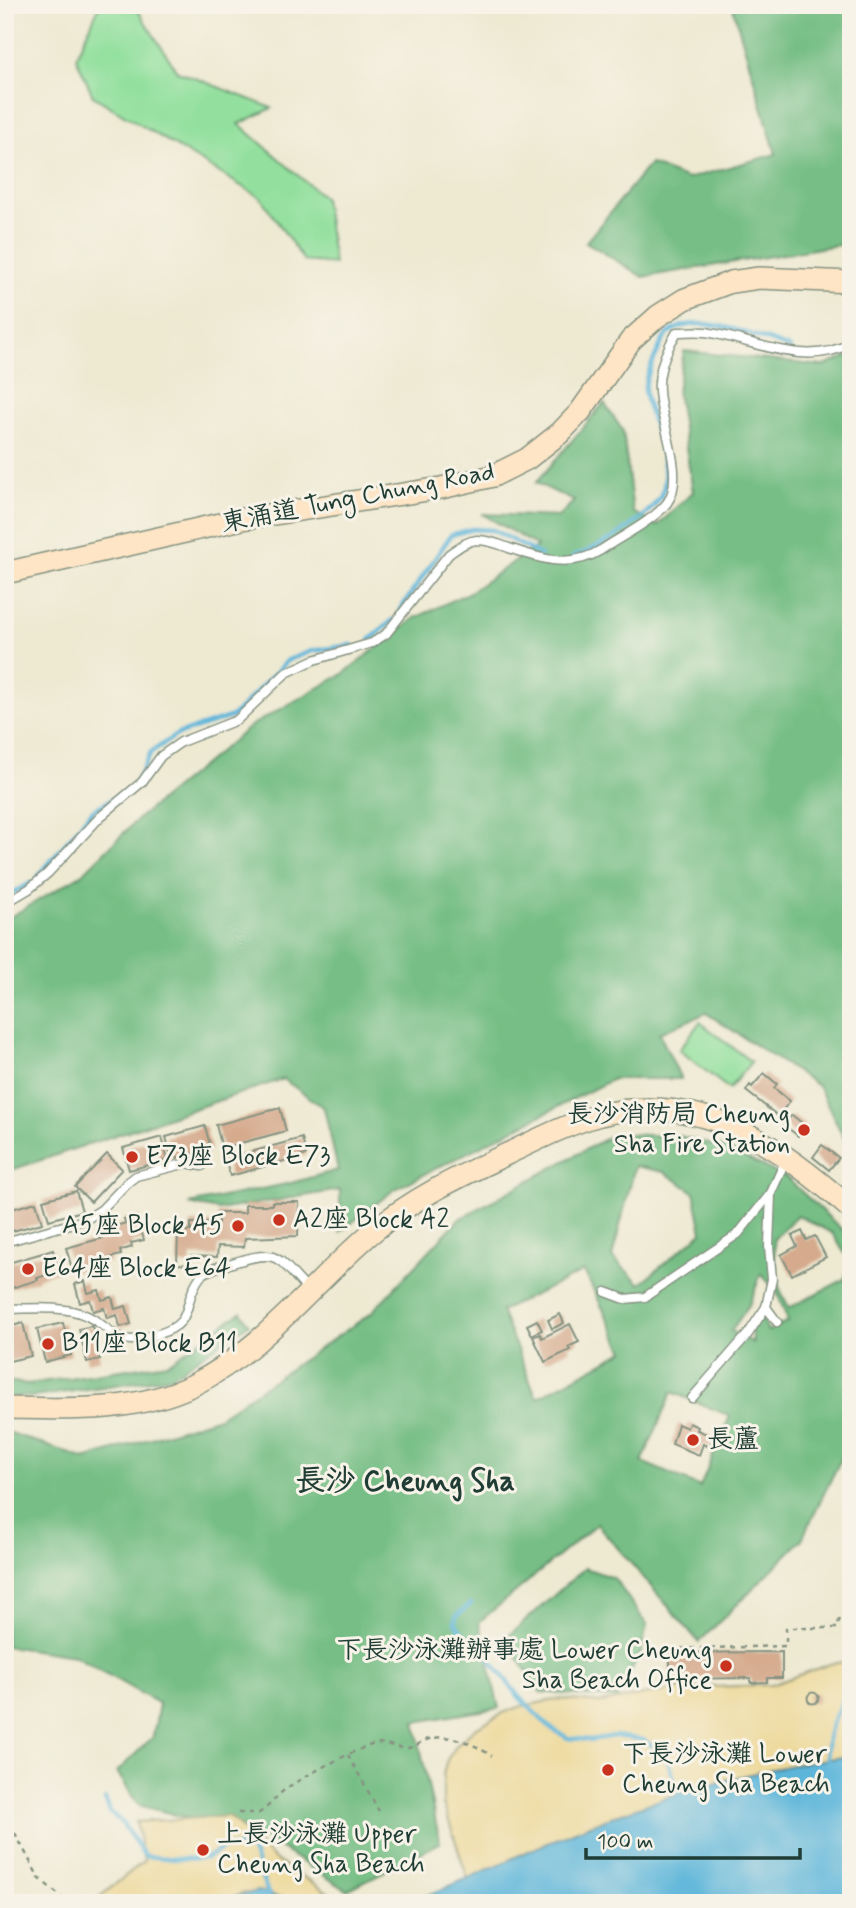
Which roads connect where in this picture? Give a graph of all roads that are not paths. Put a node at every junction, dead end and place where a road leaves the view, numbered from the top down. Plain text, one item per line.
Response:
1 (851, 282) edge
2 (851, 343) edge
3 (5, 573) edge
4 (5, 903) edge
5 (786, 1159) junction
6 (202, 1166) dead end
7 (771, 1193) junction
8 (851, 1209) edge
9 (5, 1242) edge
10 (309, 1291) junction
11 (606, 1292) dead end
12 (766, 1307) junction
13 (5, 1309) edge
14 (777, 1322) dead end
15 (692, 1398) dead end
16 (5, 1408) edge

1 - 3 main road, 東涌道 Tung Chung Road
2 - 4 lane
5 - 7 lane
5 - 8 main road
5 - 10 main road
6 - 9 lane
7 - 11 lane
7 - 12 lane
10 - 13 lane
10 - 16 main road
12 - 14 lane
12 - 15 lane

